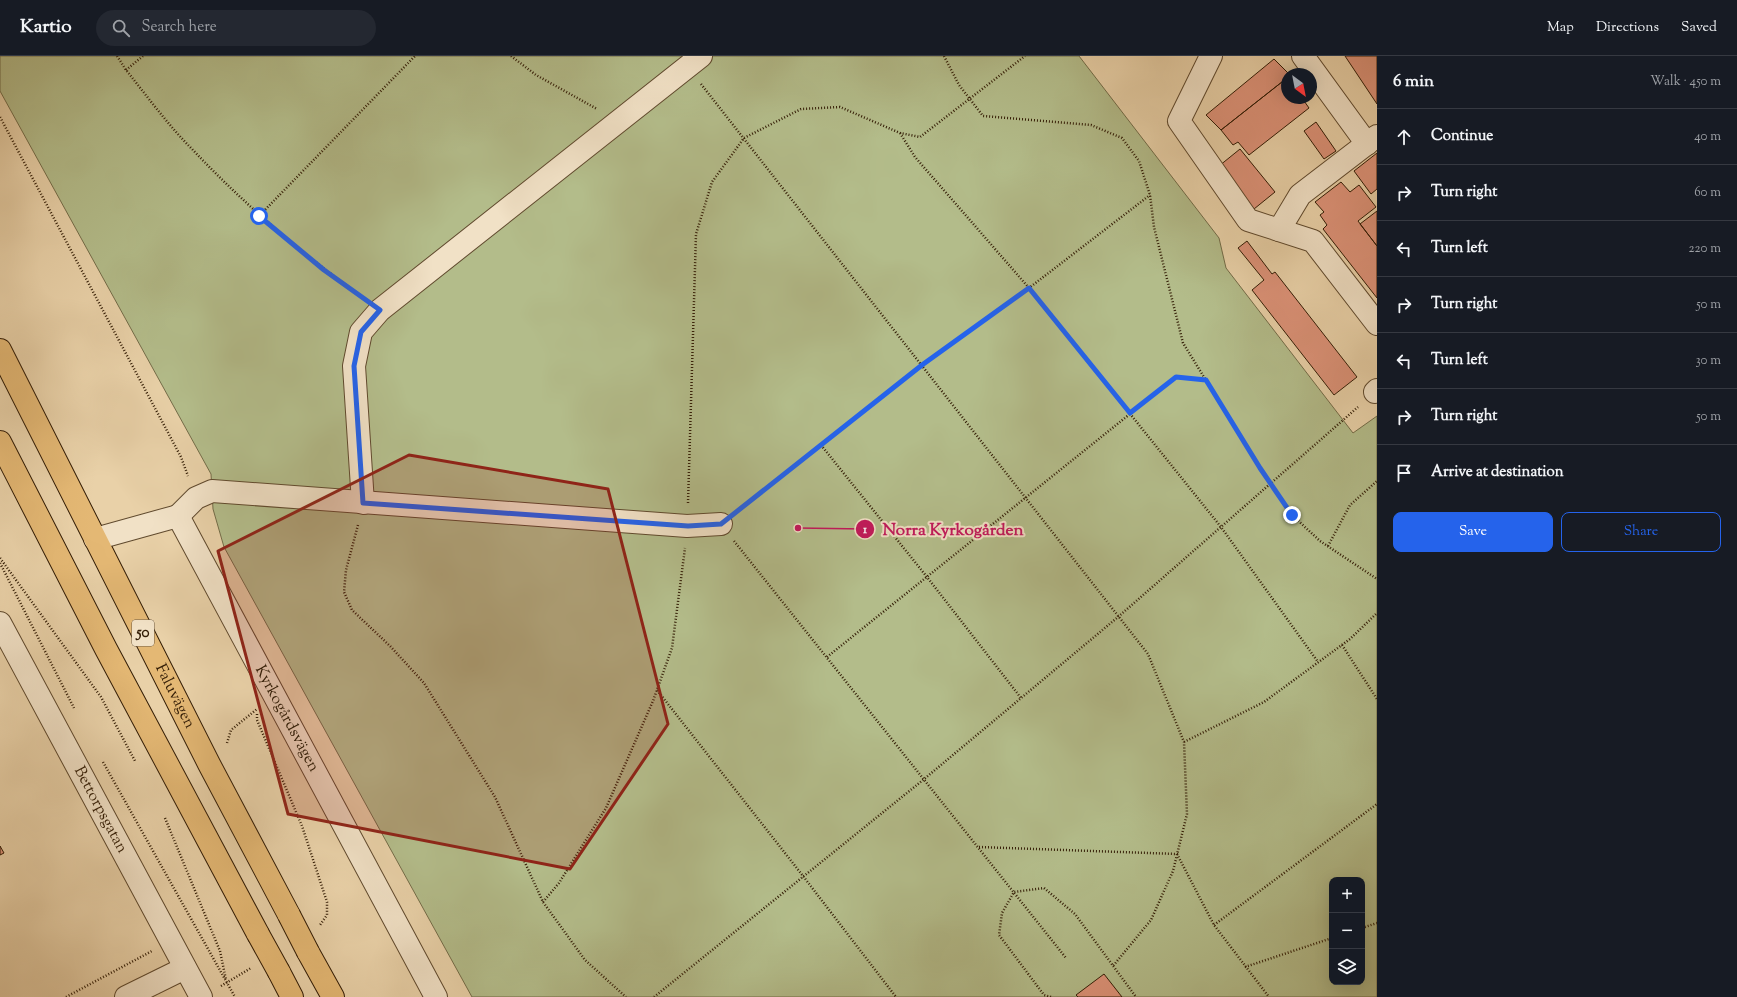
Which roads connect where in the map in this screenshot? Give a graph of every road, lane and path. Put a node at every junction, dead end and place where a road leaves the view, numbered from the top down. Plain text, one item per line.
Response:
1 (117, 56) edge
2 (143, 56) edge
3 (415, 56) edge
4 (511, 56) edge
5 (944, 56) edge
6 (1025, 56) edge
7 (1211, 56) edge
8 (1303, 56) edge
9 (694, 61) edge
10 (126, 70) junction
11 (970, 99) junction
12 (0, 117) edge
13 (619, 121) junction
14 (900, 133) junction
15 (744, 138) junction
16 (1372, 140) edge
17 (1150, 195) junction
18 (259, 216) junction
19 (1279, 230) junction
20 (1029, 288) junction
21 (380, 310) junction
22 (1377, 324) edge
23 (0, 350) edge
24 (922, 365) junction
25 (1206, 380) junction
26 (1376, 391) edge
27 (1130, 413) junction
28 (0, 442) edge
29 (821, 446) junction
30 (181, 457) dead end
31 (1377, 481) edge
32 (1271, 484) junction
33 (1025, 497) junction
34 (363, 503) junction
35 (178, 516) junction
36 (721, 524) junction
37 (688, 526) junction
38 (1221, 527) junction
39 (95, 539) junction
40 (1328, 546) junction
41 (0, 558) edge
42 (0, 563) edge
43 (927, 577) junction
44 (1377, 579) edge
45 (1377, 613) edge
46 (1118, 617) junction
47 (0, 624) edge
48 (1342, 645) junction
49 (828, 657) junction
50 (1318, 662) junction
51 (657, 690) junction
52 (1021, 698) junction
53 (1377, 699) edge
54 (260, 704) dead end
55 (257, 709) junction
56 (77, 714) dead end
57 (1184, 742) junction
58 (227, 743) dead end
59 (99, 756) dead end
60 (136, 761) dead end
61 (923, 780) junction
62 (1377, 804) edge
63 (166, 818) dead end
64 (979, 847) junction
65 (1177, 854) junction
66 (804, 876) junction
67 (1014, 892) junction
68 (543, 902) junction
69 (1377, 923) edge
70 (1214, 925) junction
71 (1365, 927) edge
72 (313, 929) dead end
73 (1329, 939) edge
74 (1066, 958) dead end
75 (253, 966) dead end
76 (1112, 966) junction
77 (1245, 967) junction
78 (185, 968) junction
79 (227, 983) junction
80 (126, 997) edge
81 (201, 997) edge
82 (235, 997) edge
83 (292, 997) edge
84 (333, 997) edge
85 (436, 997) edge
86 (626, 997) edge
87 (654, 997) edge
88 (896, 997) edge
89 (1051, 997) edge
90 (1136, 997) edge
91 (1269, 997) edge

1 - 10 path
2 - 10 path
3 - 18 path
4 - 13 path
5 - 11 path
6 - 11 path
7 - 19 street
8 - 16 street
9 - 13 street
9 - 15 path
10 - 18 path
11 - 14 path
11 - 17 path
12 - 30 path
13 - 21 street
14 - 15 path
14 - 20 path
15 - 24 path
15 - 37 path
16 - 19 street
17 - 20 path
17 - 25 path
18 - 21 path
19 - 22 street
20 - 24 path
20 - 27 path
21 - 34 street
23 - 39 highway, Faluvägen / 50
24 - 29 path
24 - 33 path
25 - 27 path
25 - 32 path
26 - 32 path
27 - 33 path
27 - 38 path
28 - 83 highway, bridge
29 - 36 path
29 - 43 path
31 - 40 path
32 - 38 path
32 - 40 path
33 - 43 path
33 - 46 path
34 - 35 street
34 - 37 street
34 - 68 path
35 - 39 street
35 - 85 street, Kyrkogårdsvägen
36 - 37 street
36 - 49 path
37 - 51 path
38 - 46 path
38 - 50 path
39 - 84 highway, Faluvägen / 50, bridge
40 - 44 path
41 - 60 path
42 - 56 path
43 - 49 path
43 - 52 path
45 - 48 path
46 - 52 path
46 - 57 path
47 - 78 street, Bettorpsgatan
48 - 50 path
48 - 53 path
49 - 61 path
50 - 57 path
51 - 66 path
51 - 68 path
52 - 61 path
54 - 55 path
55 - 58 path
55 - 72 path
57 - 65 path
59 - 79 path
61 - 64 path
61 - 66 path
62 - 70 path
63 - 79 path
64 - 65 path
64 - 67 path
65 - 70 path
65 - 76 path
66 - 87 path
66 - 88 path
67 - 74 path
67 - 76 path
67 - 89 path
68 - 86 path
69 - 71 path
70 - 77 path
73 - 77 path
75 - 79 path
76 - 90 path
77 - 91 path
78 - 80 street
78 - 81 street, Bettorpsgatan
79 - 82 path

